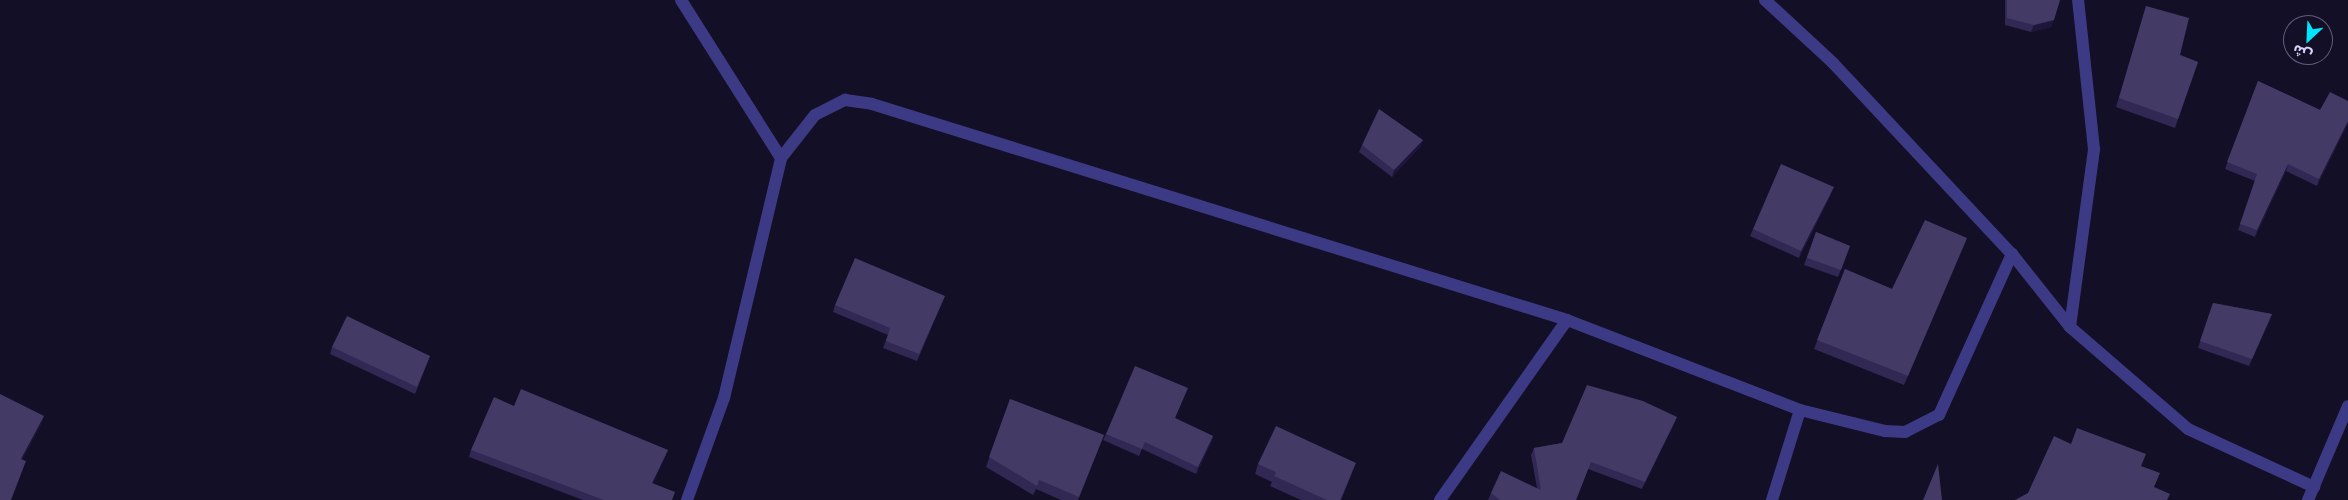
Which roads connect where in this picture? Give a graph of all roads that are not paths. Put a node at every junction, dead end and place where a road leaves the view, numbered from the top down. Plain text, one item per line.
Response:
1 (681, 0) edge
2 (1765, 0) edge
3 (2078, 0) edge
4 (781, 158) junction
5 (2012, 254) junction
6 (1567, 320) junction
7 (2070, 327) junction
8 (2348, 406) edge
9 (1800, 410) junction
10 (2314, 487) junction
11 (687, 500) edge
12 (1440, 500) edge
13 (1772, 500) edge
14 (2308, 500) edge

1 - 4 street
2 - 5 street
3 - 7 street
4 - 6 street
4 - 11 street
5 - 7 street
5 - 9 street
6 - 9 street
6 - 12 street
7 - 10 street
8 - 10 street
9 - 13 street
10 - 14 street

